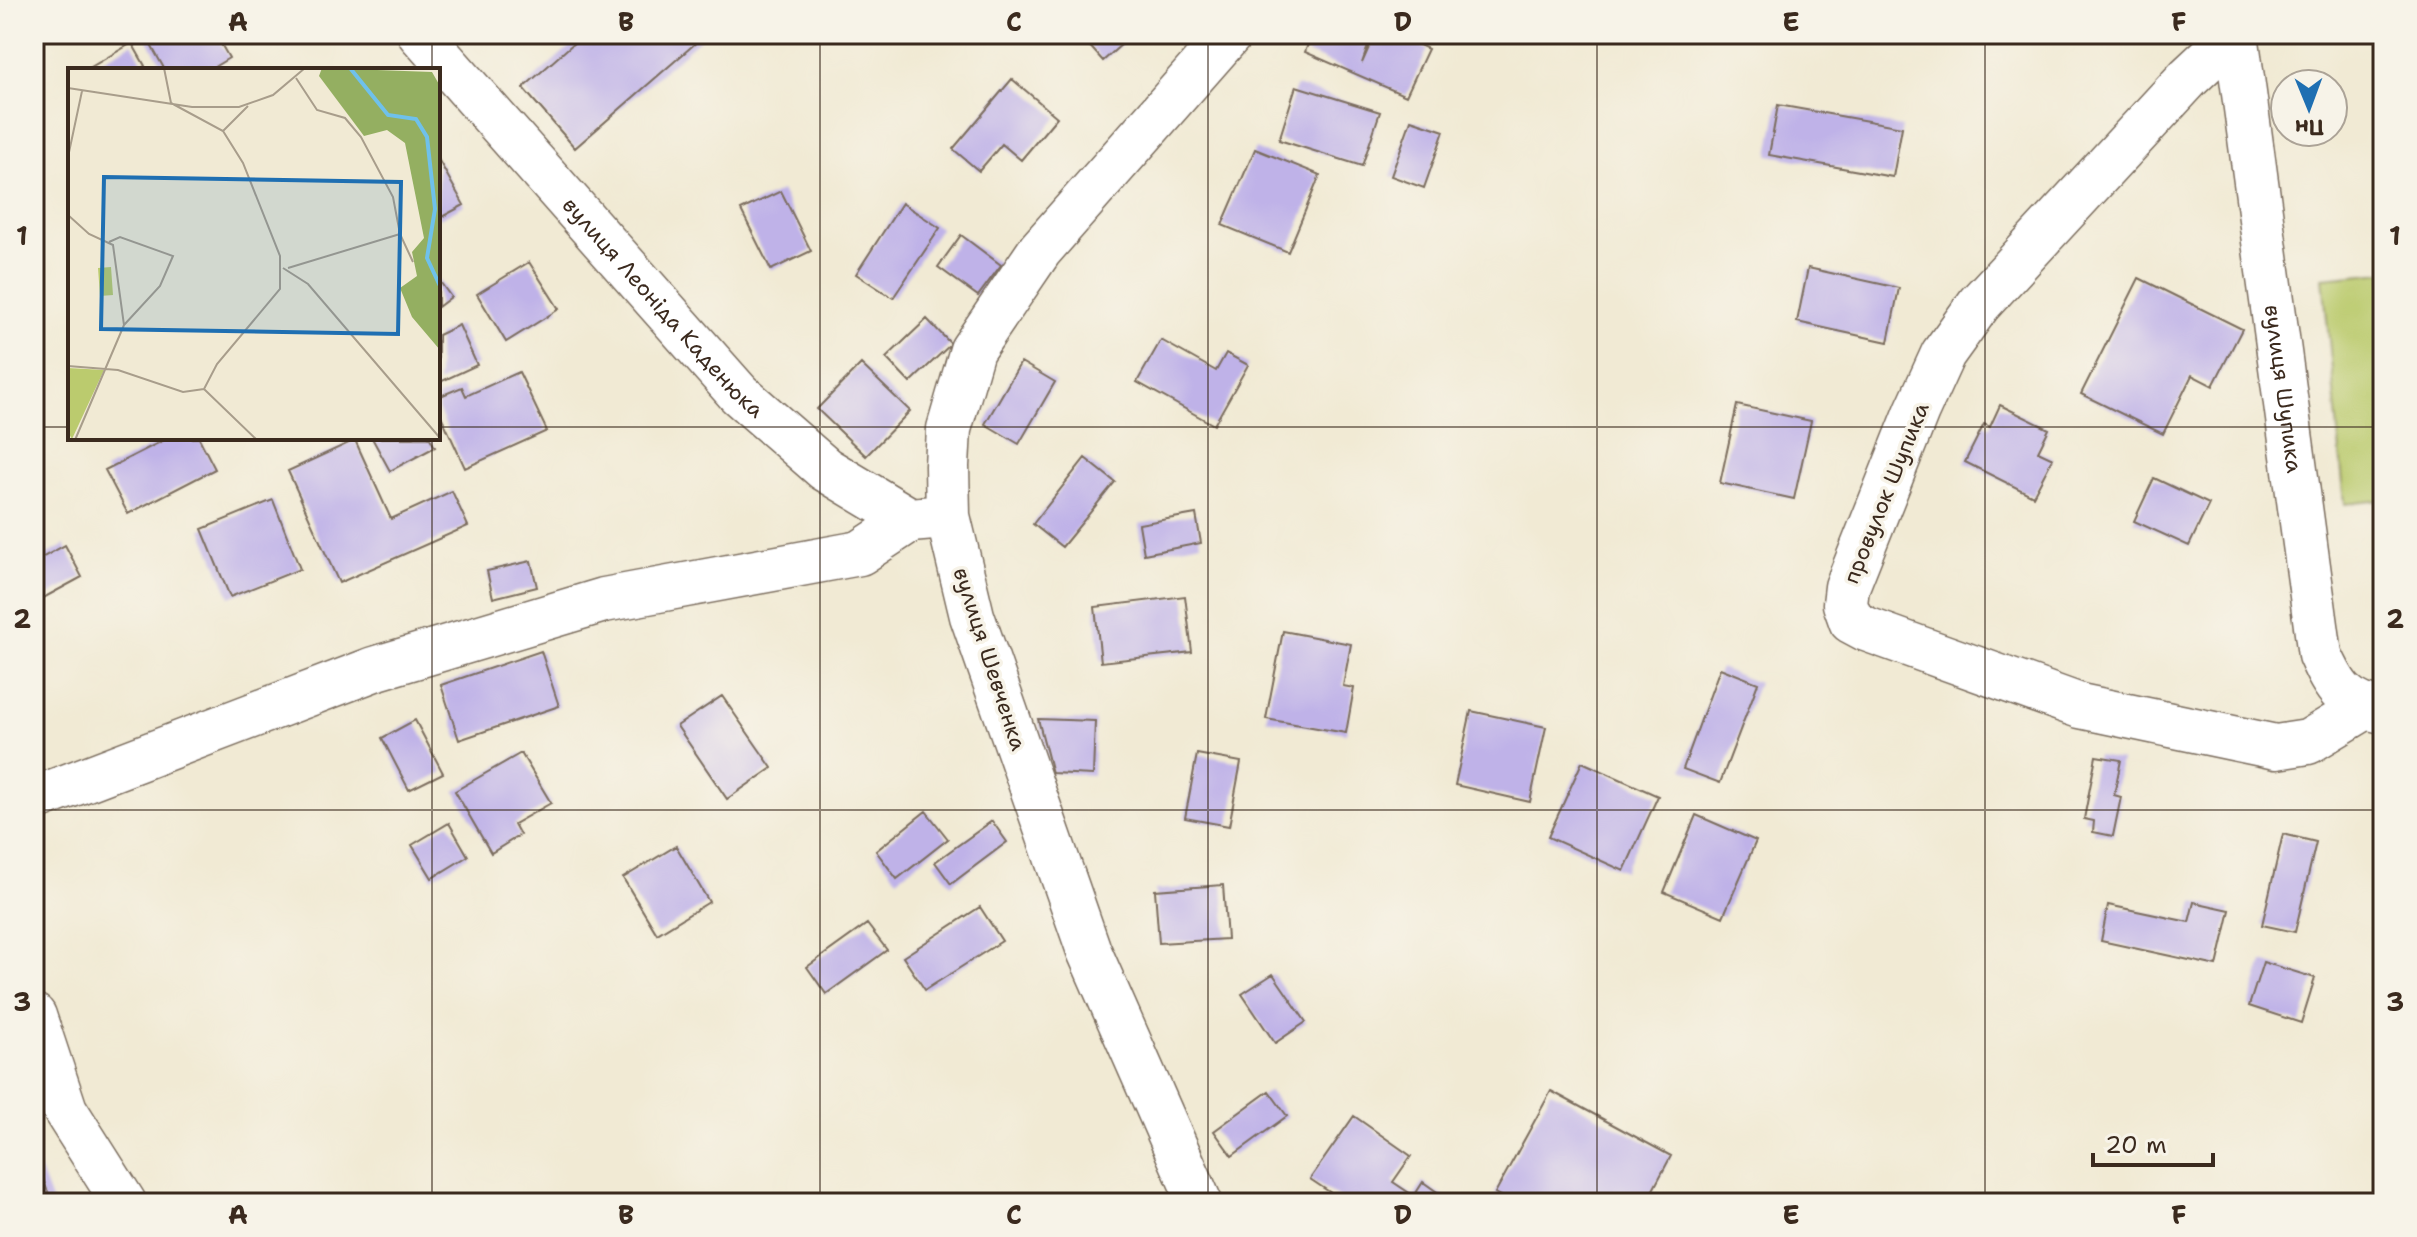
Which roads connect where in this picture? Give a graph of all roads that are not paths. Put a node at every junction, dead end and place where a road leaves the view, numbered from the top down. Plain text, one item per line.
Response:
1 (420, 34) edge
2 (1230, 34) edge
3 (2235, 34) edge
4 (929, 518) junction
5 (2374, 709) edge
6 (34, 799) edge
7 (34, 1016) edge
8 (124, 1203) edge
9 (1200, 1203) edge

1 - 4 street, вулиця Леоніда Каденюка
2 - 4 street, вулиця Шевченка
3 - 5 street, вулиця Шупика
3 - 5 street, провулок Шупика
4 - 6 street
4 - 9 street, вулиця Шевченка
7 - 8 street

